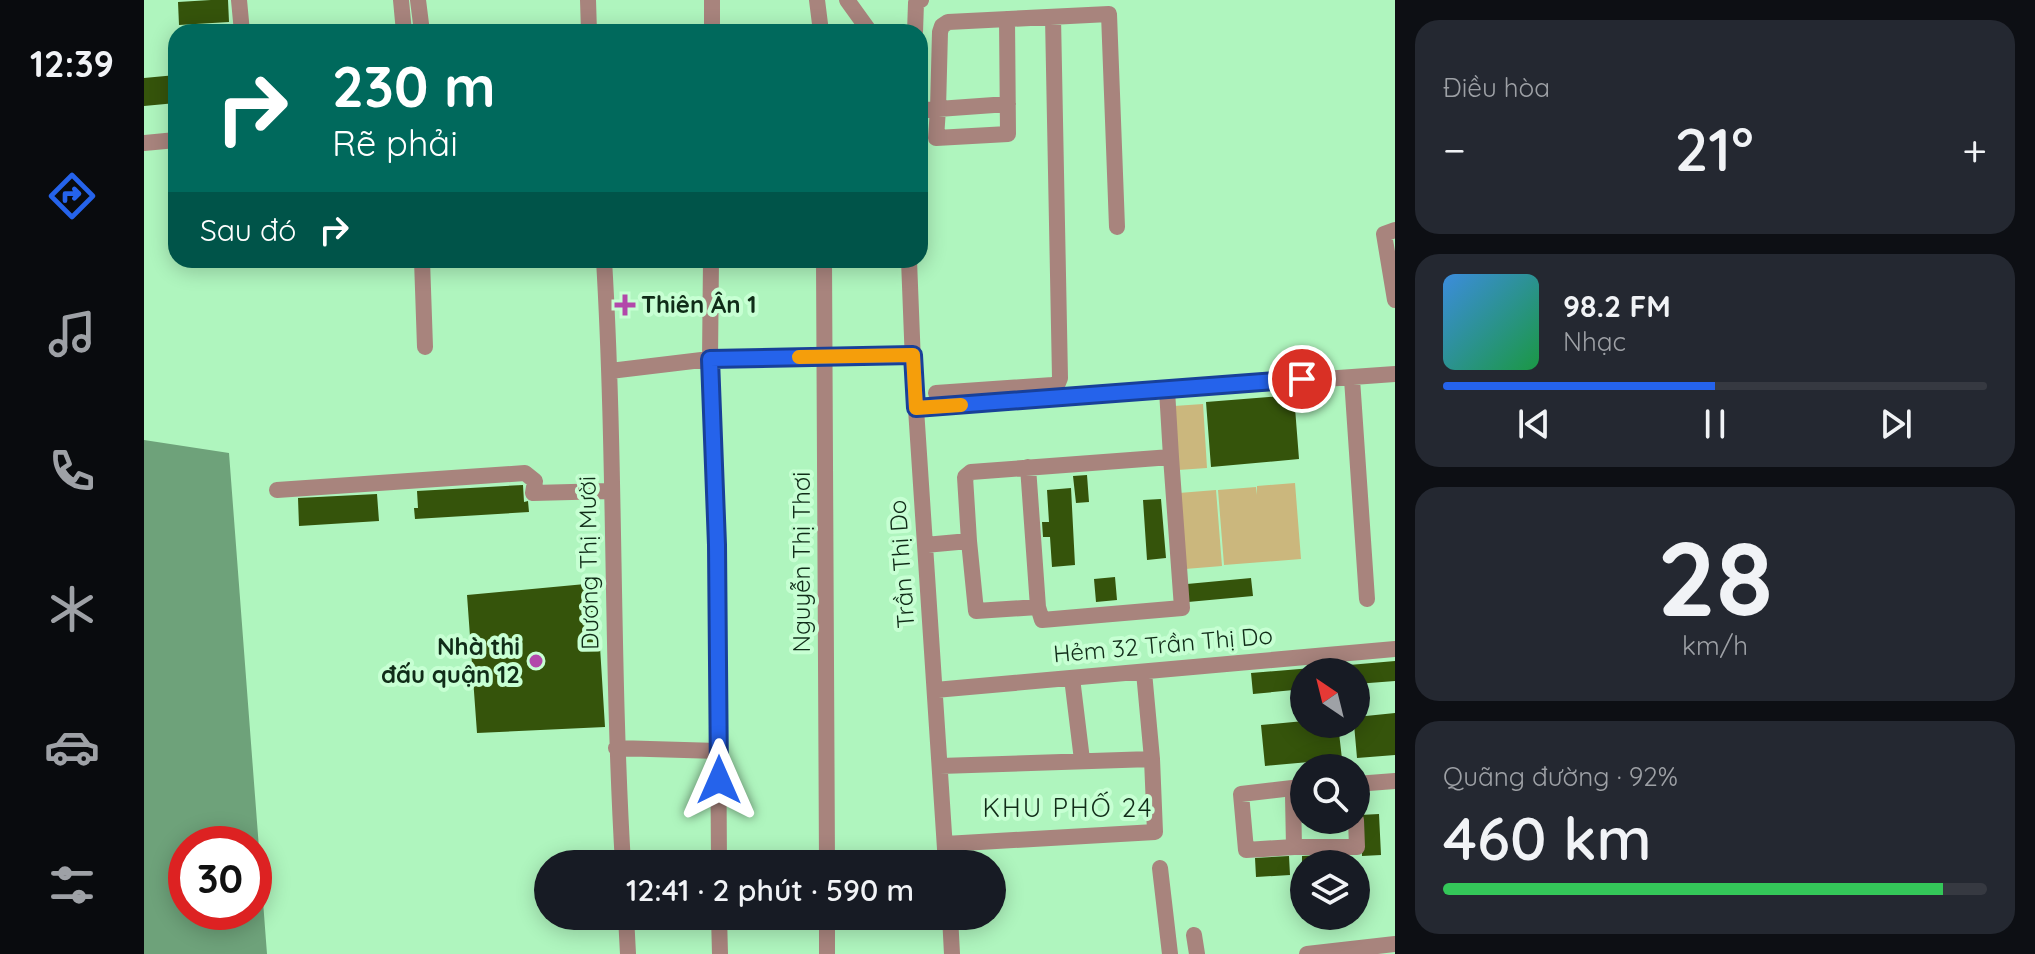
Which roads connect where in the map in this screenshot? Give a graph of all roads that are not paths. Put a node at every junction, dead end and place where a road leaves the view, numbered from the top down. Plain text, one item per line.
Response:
1 (239, 0) edge
2 (401, 0) edge
3 (418, 0) edge
4 (588, 0) edge
5 (712, 0) edge
6 (817, 0) edge
7 (847, 0) edge
8 (921, 0) edge
9 (1109, 7) edge
10 (1053, 17) junction
11 (1007, 19) junction
12 (241, 24) edge
13 (403, 24) edge
14 (421, 24) edge
15 (589, 24) edge
16 (712, 24) edge
17 (820, 24) edge
18 (864, 24) edge
19 (915, 24) edge
20 (1008, 104) junction
21 (938, 109) junction
22 (928, 110) edge
23 (168, 141) edge
24 (144, 143) edge
25 (1117, 227) dead end
26 (1395, 230) edge
27 (422, 268) edge
28 (604, 268) edge
29 (711, 268) edge
30 (824, 268) edge
31 (909, 268) edge
32 (1395, 300) edge
33 (425, 347) dead end
34 (913, 355) junction
35 (824, 356) junction
36 (710, 359) junction
37 (610, 371) junction
38 (1395, 374) edge
39 (1352, 379) junction
40 (1167, 390) junction
41 (936, 393) dead end
42 (916, 408) junction
43 (1171, 457) junction
44 (1028, 467) junction
45 (277, 490) dead end
46 (610, 491) junction
47 (969, 541) junction
48 (925, 545) junction
49 (1367, 599) dead end
50 (1038, 607) junction
51 (1395, 649) edge
52 (1144, 672) junction
53 (1072, 678) junction
54 (935, 690) junction
55 (616, 748) junction
56 (718, 751) junction
57 (1152, 759) junction
58 (1082, 760) junction
59 (940, 766) junction
60 (1395, 781) edge
61 (1370, 783) edge
62 (1290, 788) edge
63 (1294, 834) edge
64 (1357, 834) edge
65 (945, 844) junction
66 (1294, 847) junction
67 (622, 850) edge
68 (719, 850) edge
69 (827, 850) edge
70 (945, 850) edge
71 (1160, 868) dead end
72 (627, 930) edge
73 (719, 930) edge
74 (827, 930) edge
75 (951, 930) edge
76 (1194, 935) dead end
77 (1395, 944) edge
78 (1357, 951) edge
79 (628, 954) edge
80 (720, 954) edge
81 (827, 954) edge
82 (952, 954) edge
83 (1170, 954) edge
84 (1197, 954) edge
85 (1307, 954) edge

1 - 12 street
2 - 13 street
3 - 14 street
4 - 15 street
5 - 16 street
6 - 17 street
7 - 18 street
8 - 19 street
9 - 10 street
9 - 25 street
10 - 11 street
10 - 41 street
11 - 20 street
11 - 21 street
20 - 21 street
20 - 21 street
21 - 22 street
23 - 24 street
26 - 32 street
27 - 33 street
28 - 37 street, Dương Thị Mười
29 - 36 street
30 - 35 street, Nguyễn Thị Thơi
31 - 34 street, Trần Thị Do
34 - 35 street
34 - 42 street, Trần Thị Do
35 - 36 street
35 - 69 street, Nguyễn Thị Thơi
36 - 37 street
36 - 56 street
37 - 46 street, Dương Thị Mười
38 - 39 street
39 - 40 street
39 - 49 street
40 - 42 street
40 - 43 street
42 - 48 street, Trần Thị Do
43 - 44 street
43 - 50 street
44 - 47 street
44 - 50 street
45 - 46 street
46 - 55 street, Dương Thị Mười
47 - 48 street
47 - 50 street
48 - 54 street, Trần Thị Do
51 - 52 street, Hẻm 32 Trần Thị Do
52 - 53 street, Hẻm 32 Trần Thị Do
52 - 57 street
53 - 54 street, Hẻm 32 Trần Thị Do
53 - 58 street
54 - 59 street, Trần Thị Do
55 - 56 street
55 - 67 street, Dương Thị Mười
56 - 68 street
57 - 58 street
57 - 65 street
58 - 59 street
59 - 65 street, Trần Thị Do
60 - 61 street
62 - 66 street
63 - 66 street
64 - 66 street
65 - 70 street, Trần Thị Do
71 - 83 street
72 - 79 street
73 - 80 street
74 - 81 street
75 - 82 street
76 - 84 street
77 - 78 street
78 - 85 street

